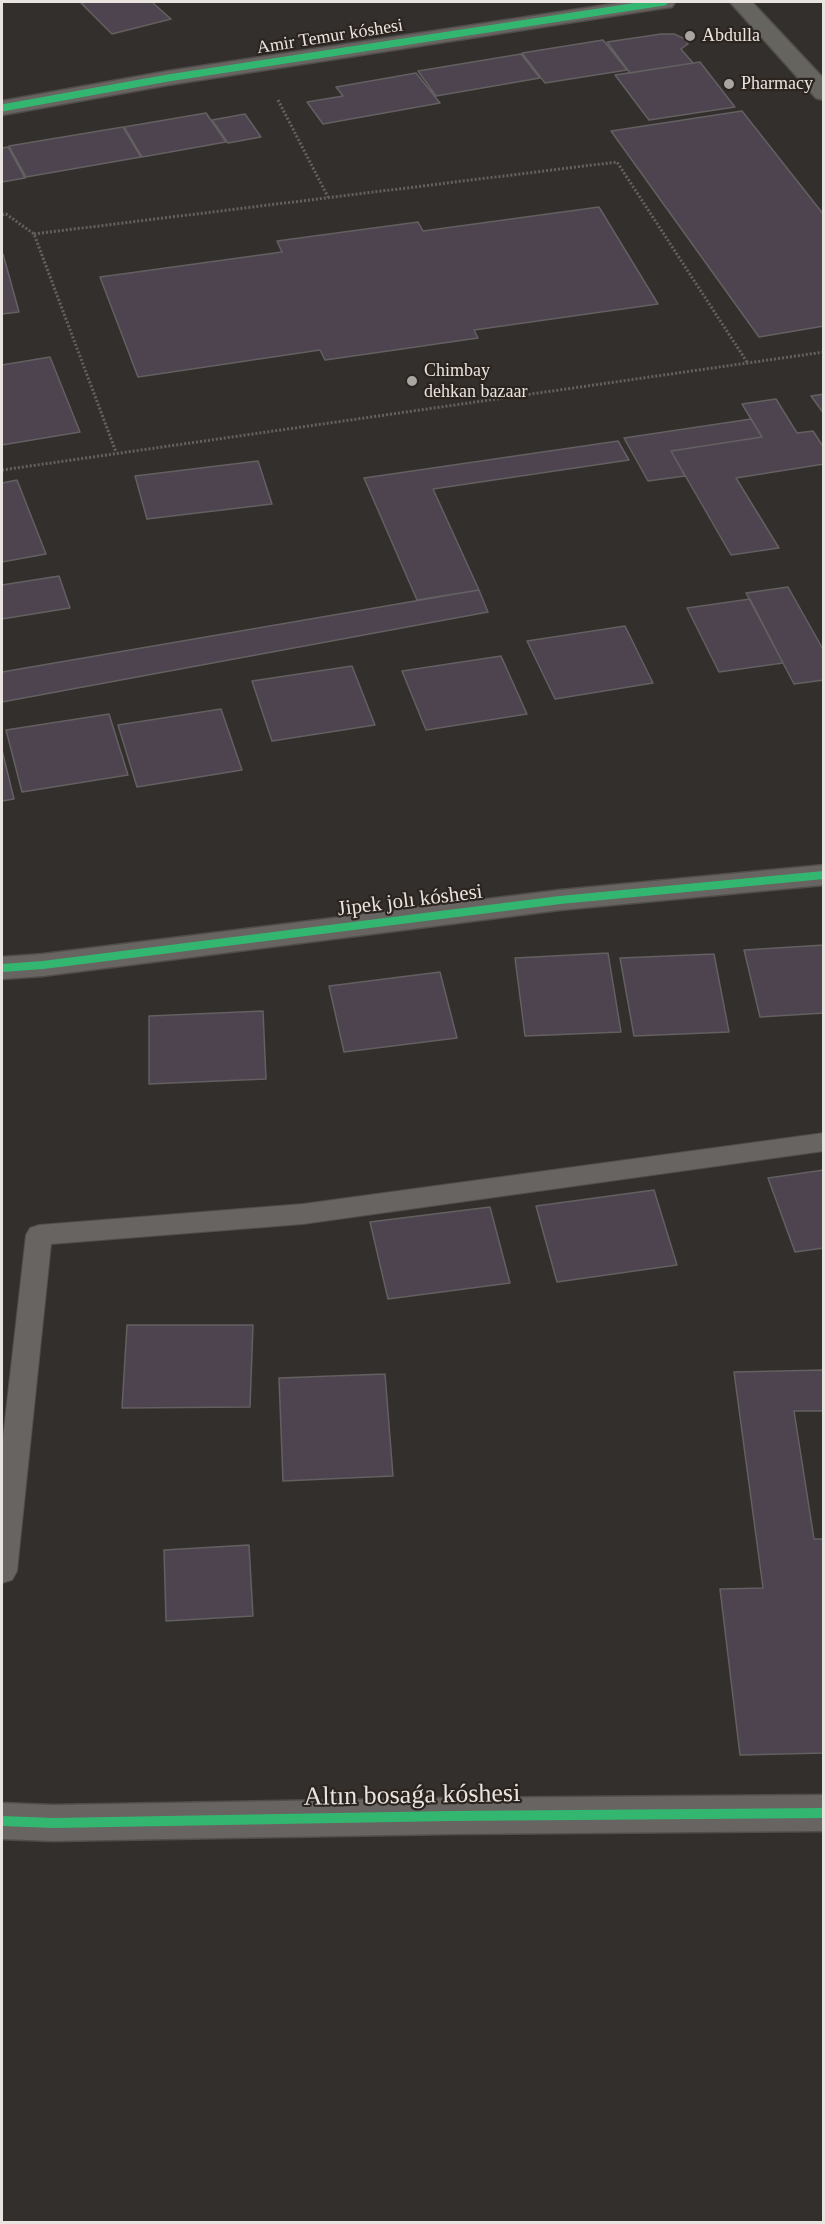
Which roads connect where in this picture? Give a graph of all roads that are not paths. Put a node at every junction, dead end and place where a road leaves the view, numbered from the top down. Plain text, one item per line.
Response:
1 (664, 2) edge
2 (741, 2) edge
3 (824, 93) edge
4 (2, 108) edge
5 (824, 875) edge
6 (2, 968) edge
7 (824, 1142) edge
8 (2, 1571) edge
9 (824, 1813) edge
10 (2, 1821) edge

1 - 4 street, Amir Temur kóshesi
2 - 3 street
5 - 6 street, Jipek jolı kóshesi
7 - 8 lane
9 - 10 street, Altın bosaǵa kóshesi

